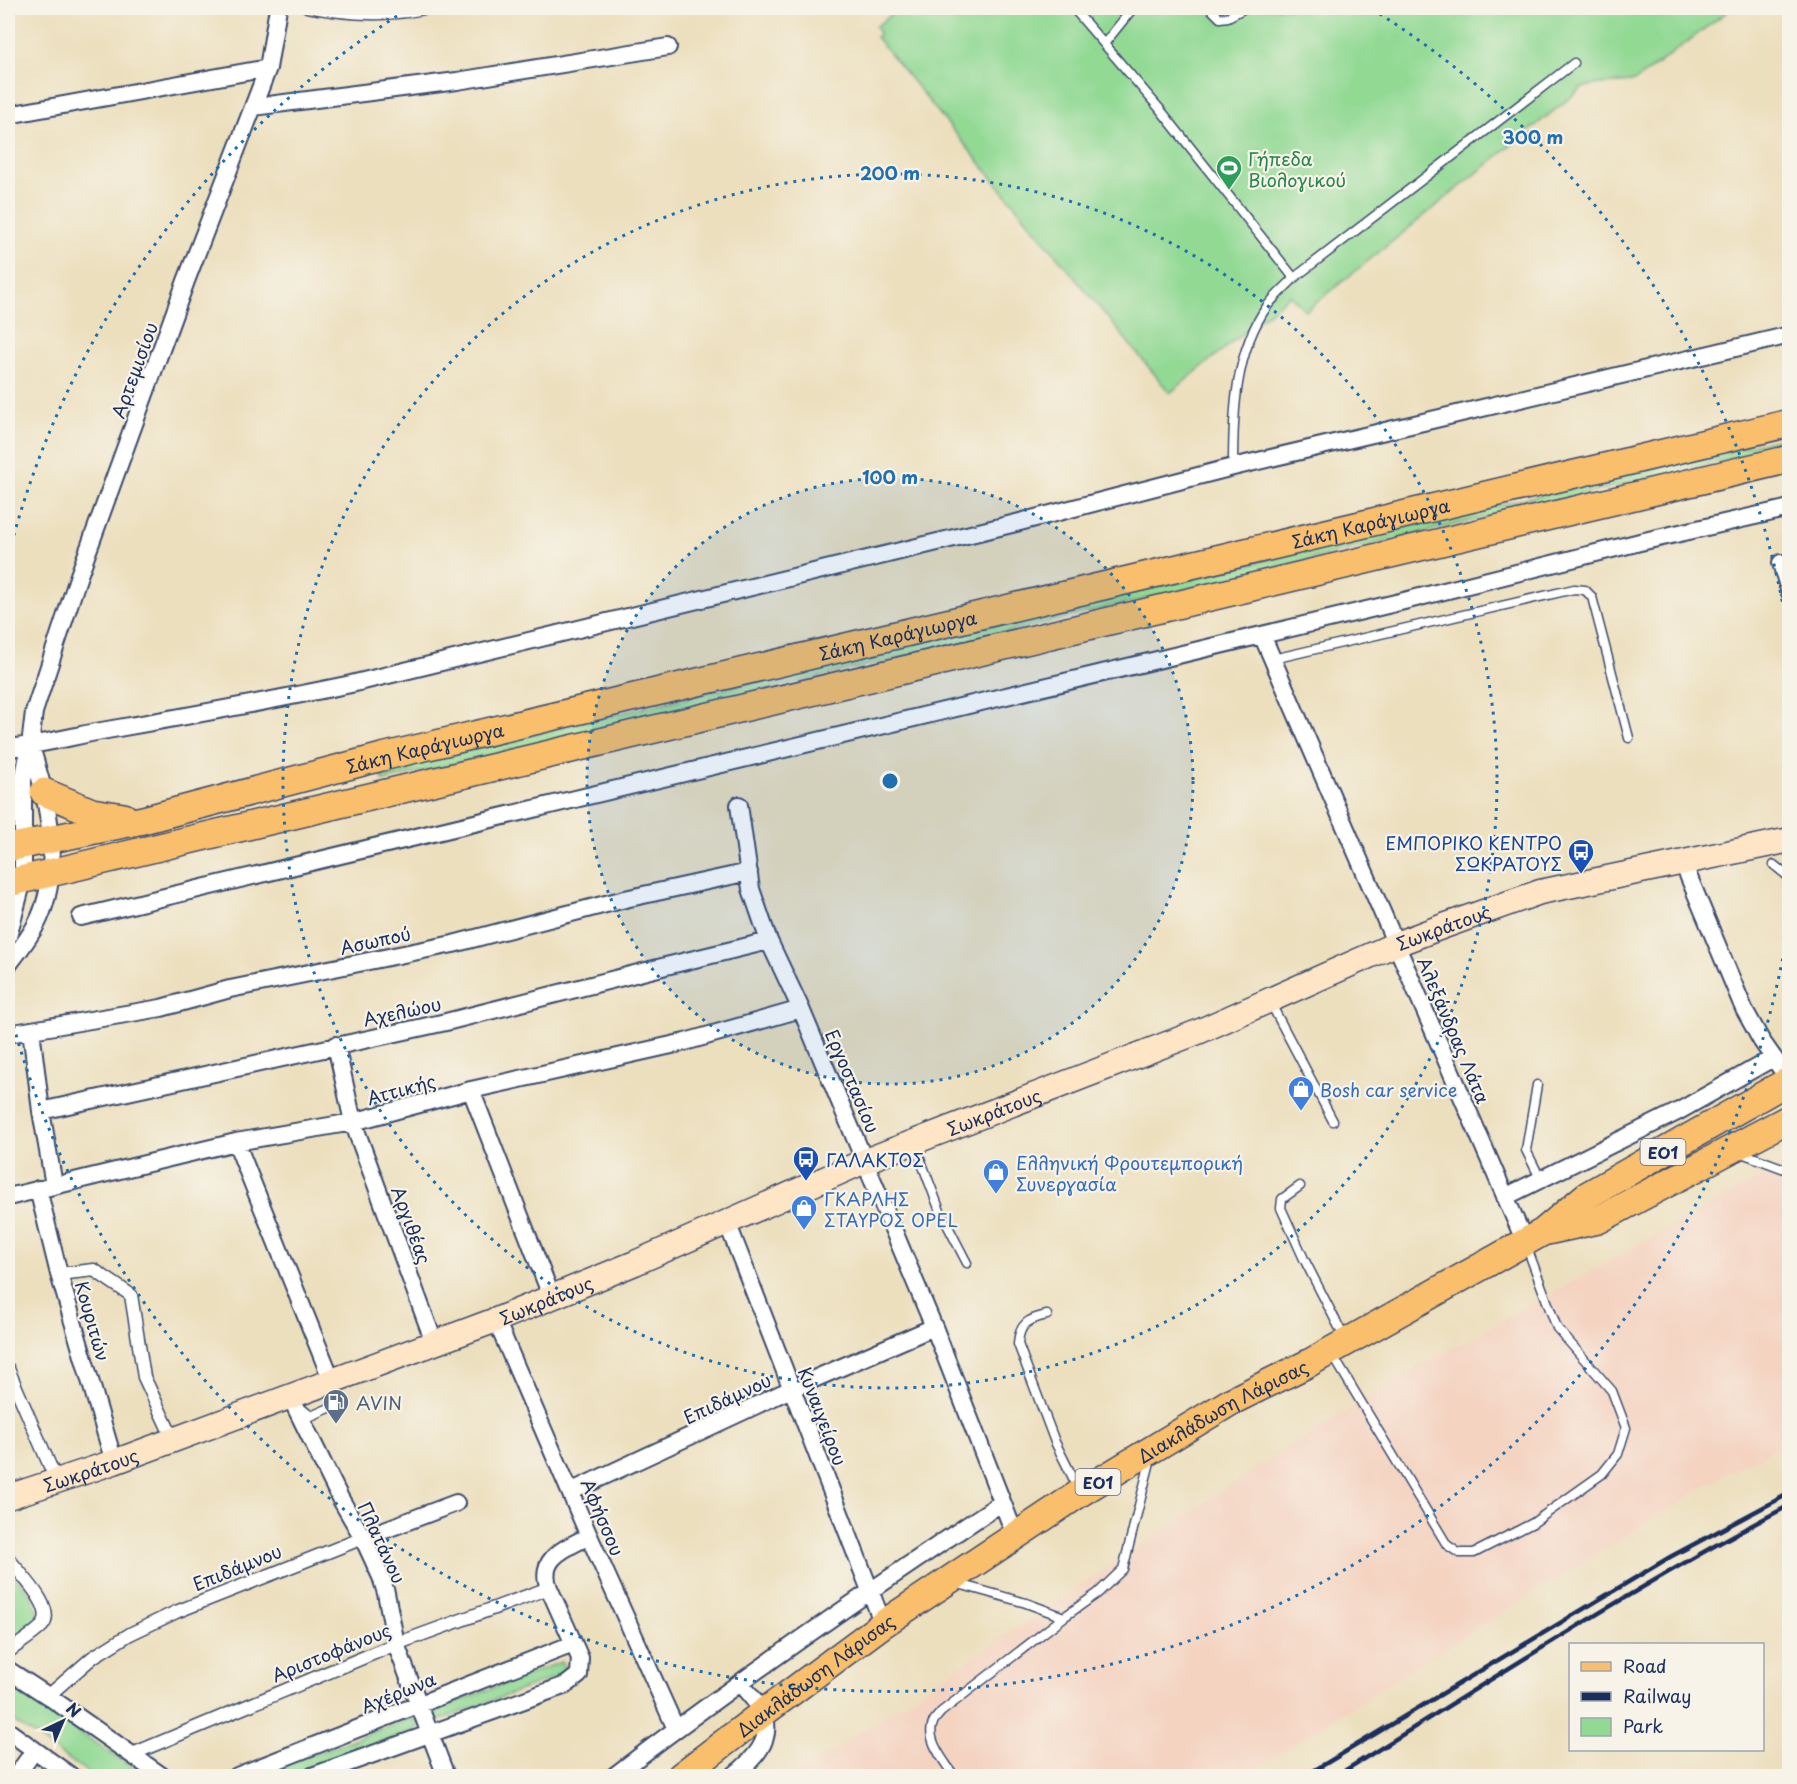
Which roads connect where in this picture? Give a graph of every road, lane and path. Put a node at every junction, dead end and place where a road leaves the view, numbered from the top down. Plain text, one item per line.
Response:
1 (278, 8) edge
2 (307, 8) edge
3 (433, 8) edge
4 (1073, 8) edge
5 (1133, 8) edge
6 (1210, 8) edge
7 (1245, 8) edge
8 (1104, 44) junction
9 (668, 47) dead end
10 (1574, 63) dead end
11 (268, 68) junction
12 (253, 107) junction
13 (8, 115) edge
14 (1294, 278) junction
15 (1790, 335) edge
16 (1790, 423) edge
17 (1790, 459) edge
18 (1233, 467) junction
19 (1790, 508) edge
20 (1781, 563) dead end
21 (1790, 593) edge
22 (1263, 635) junction
23 (1273, 659) junction
24 (1629, 738) dead end
25 (30, 746) junction
26 (8, 748) edge
27 (44, 792) junction
28 (739, 805) dead end
29 (144, 820) junction
30 (50, 839) junction
31 (1790, 840) edge
32 (15, 846) edge
33 (1683, 863) junction
34 (1774, 865) dead end
35 (749, 872) junction
36 (52, 873) junction
37 (1790, 878) edge
38 (15, 881) edge
39 (81, 917) dead end
40 (8, 937) edge
41 (769, 941) junction
42 (1396, 944) junction
43 (8, 965) edge
44 (1270, 1001) junction
45 (801, 1009) junction
46 (31, 1030) junction
47 (8, 1034) edge
48 (336, 1045) junction
49 (1773, 1058) junction
50 (1789, 1080) edge
51 (1537, 1085) dead end
52 (471, 1090) junction
53 (41, 1111) junction
54 (1790, 1118) edge
55 (1333, 1121) dead end
56 (353, 1122) junction
57 (236, 1142) junction
58 (914, 1142) junction
59 (1730, 1148) junction
60 (865, 1161) junction
61 (1790, 1172) edge
62 (1540, 1178) junction
63 (1300, 1186) dead end
64 (46, 1187) junction
65 (8, 1197) edge
66 (1505, 1197) junction
67 (727, 1222) junction
68 (1534, 1237) junction
69 (967, 1263) dead end
70 (59, 1274) junction
71 (552, 1298) junction
72 (1047, 1316) dead end
73 (496, 1320) junction
74 (934, 1327) junction
75 (434, 1342) junction
76 (1338, 1346) junction
77 (8, 1369) edge
78 (332, 1381) junction
79 (791, 1389) junction
80 (296, 1402) junction
81 (173, 1439) junction
82 (1154, 1448) junction
83 (114, 1462) junction
84 (56, 1480) junction
85 (570, 1492) junction
86 (1080, 1493) junction
87 (8, 1497) edge
88 (456, 1503) dead end
89 (1001, 1503) junction
90 (1015, 1535) junction
91 (589, 1536) junction
92 (363, 1538) junction
93 (8, 1558) edge
94 (946, 1581) junction
95 (549, 1588) junction
96 (870, 1590) junction
97 (1064, 1617) junction
98 (883, 1624) junction
99 (396, 1644) junction
100 (573, 1644) junction
101 (8, 1652) edge
102 (8, 1670) edge
103 (740, 1683) junction
104 (48, 1696) junction
105 (418, 1704) junction
106 (763, 1713) junction
107 (676, 1729) junction
108 (8, 1731) edge
109 (429, 1734) junction
110 (34, 1751) junction
111 (130, 1755) junction
112 (16, 1776) edge
113 (71, 1776) edge
114 (162, 1776) edge
115 (237, 1776) edge
116 (312, 1776) edge
117 (446, 1776) edge
118 (614, 1776) edge
119 (681, 1776) edge
120 (733, 1776) edge
121 (954, 1776) edge

1 - 11 street, Αρτεμισίου
2 - 3 lane
4 - 8 lane
5 - 8 lane
6 - 7 lane
8 - 14 lane
9 - 12 street
10 - 14 lane
11 - 12 street, Αρτεμισίου
11 - 13 street
12 - 25 street, Αρτεμισίου
14 - 18 lane
15 - 18 street
16 - 29 main road, Σάκη Καράγιωργα
17 - 36 main road, Σάκη Καράγιωργα
18 - 25 street
19 - 22 street
20 - 21 street
22 - 23 street, Αλεξάνδρας Λάτα
22 - 39 street
23 - 24 lane
23 - 42 street, Αλεξάνδρας Λάτα
25 - 26 street
25 - 27 street
25 - 32 street, Αρτεμισίου
27 - 29 main road
27 - 30 street
28 - 35 street, Εργοστασίου
29 - 30 main road, Σάκη Καράγιωργα
30 - 32 main road, Σάκη Καράγιωργα
30 - 36 street
31 - 33 main road, Σωκράτους
32 - 38 street, Αρτεμισίου
33 - 42 main road, Σωκράτους
33 - 49 street
34 - 37 lane
35 - 41 street, Εργοστασίου
35 - 46 street, Ασωπού
36 - 38 main road, Σάκη Καράγιωργα
36 - 43 street
38 - 40 street, Αρτεμισίου
41 - 45 street, Εργοστασίου
41 - 48 street, Αχελώου
42 - 44 main road, Σωκράτους
42 - 66 street, Αλεξάνδρας Λάτα
44 - 55 lane
44 - 58 main road, Σωκράτους
45 - 52 street, Αττικής
45 - 60 street, Εργοστασίου
46 - 47 street, Ασωπού
46 - 53 street, Κουριτών
48 - 53 street, Αχελώου
48 - 56 street, Αργιθέας
49 - 50 street
49 - 62 street
50 - 68 main road, Διακλάδωση Λάρισας / ΕΟ1
51 - 62 lane
52 - 56 street, Αττικής
52 - 71 street
53 - 64 street, Κουριτών
54 - 59 main road, Διακλάδωση Λάρισας / ΕΟ1
56 - 57 street, Αττικής
56 - 75 street, Αργιθέας
57 - 64 street, Αττικής
57 - 78 street
58 - 60 main road, Σωκράτους
58 - 69 lane
59 - 61 lane
59 - 68 main road, Διακλάδωση Λάρισας / ΕΟ1
60 - 67 main road, Σωκράτους
60 - 74 street, Εργοστασίου
62 - 66 street
63 - 76 lane
64 - 65 street, Αττικής
64 - 70 street, Κουριτών
66 - 68 street, Αλεξάνδρας Λάτα
67 - 71 main road, Σωκράτους
67 - 79 street, Κυναιγείρου
68 - 76 main road, Διακλάδωση Λάρισας / ΕΟ1
68 - 76 lane
70 - 81 street
70 - 83 street, Κουριτών
71 - 73 main road, Σωκράτους
72 - 86 lane
73 - 75 main road, Σωκράτους
73 - 85 street, Αφήσσου
74 - 79 street, Επιδάμνου
74 - 89 street, Εργοστασίου
75 - 78 main road, Σωκράτους
76 - 82 main road, Διακλάδωση Λάρισας / ΕΟ1
77 - 84 street
78 - 80 main road, Σωκράτους
79 - 85 street, Επιδάμνου
79 - 96 street, Κυναιγείρου
80 - 81 main road, Σωκράτους
80 - 92 street, Πλατάνου
81 - 83 main road, Σωκράτους
82 - 86 main road, Διακλάδωση Λάρισας / ΕΟ1
82 - 97 lane
83 - 84 main road, Σωκράτους
84 - 87 main road, Σωκράτους
85 - 91 street, Αφήσσου
86 - 90 main road, Διακλάδωση Λάρισας / ΕΟ1
88 - 92 street, Επιδάμνου
89 - 90 street, Εργοστασίου
89 - 96 street
90 - 94 main road, Διακλάδωση Λάρισας / ΕΟ1
91 - 95 street
91 - 107 street, Αφήσσου
92 - 99 street, Πλατάνου
92 - 104 street, Επιδάμνου
93 - 101 street
94 - 97 lane
94 - 98 main road, Διακλάδωση Λάρισας / ΕΟ1
95 - 99 street, Αριστοφάνους
95 - 100 street
96 - 98 street, Κυναιγείρου
96 - 103 street
97 - 121 lane
98 - 106 main road, Διακλάδωση Λάρισας / ΕΟ1
99 - 105 street, Πλατάνου
99 - 111 street, Αριστοφάνους
100 - 105 street, Αχέρωνα
100 - 109 street
102 - 104 street
103 - 106 street
103 - 107 street
104 - 111 street
105 - 109 street, Πλατάνου
105 - 115 street, Αχέρωνα
106 - 119 main road, Διακλάδωση Λάρισας / ΕΟ1
106 - 120 street
107 - 118 street
108 - 110 street
109 - 116 street
109 - 117 street, Πλατάνου
110 - 112 street
110 - 113 street
111 - 114 street

